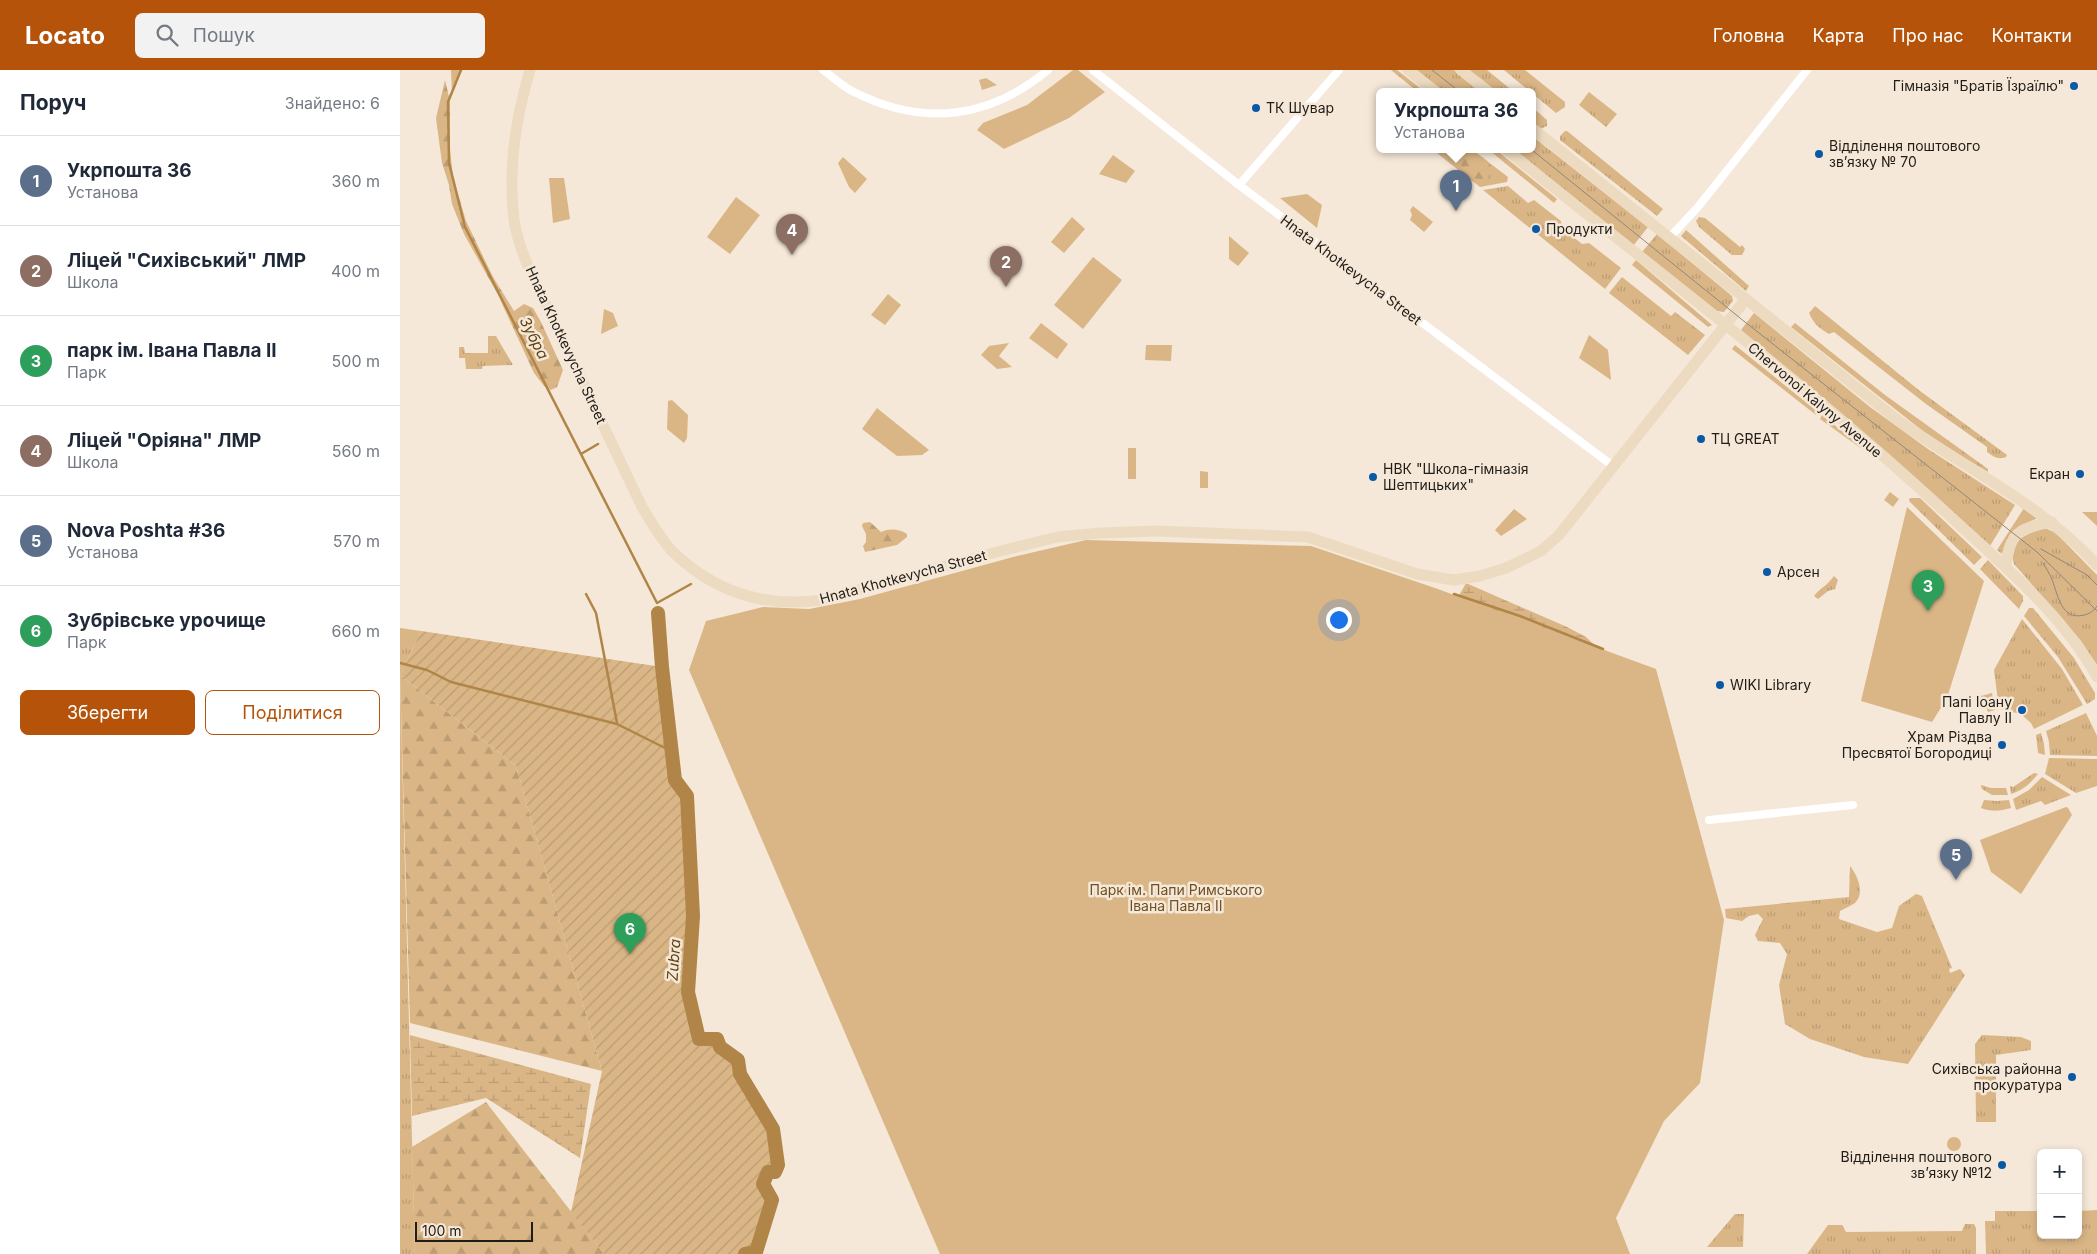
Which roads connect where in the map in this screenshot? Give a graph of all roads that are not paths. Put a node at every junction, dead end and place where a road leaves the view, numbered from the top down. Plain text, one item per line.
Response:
1 (530, 70) edge
2 (823, 70) edge
3 (1048, 70) edge
4 (1093, 70) edge
5 (1339, 70) edge
6 (1408, 70) edge
7 (1462, 70) edge
8 (1806, 70) edge
9 (1431, 88) edge
10 (1483, 88) edge
11 (1536, 131) edge
12 (1511, 153) edge
13 (1239, 185) junction
14 (1670, 237) junction
15 (1746, 298) junction
16 (1725, 325) junction
17 (1613, 466) junction
18 (2052, 522) junction
19 (2097, 564) edge
20 (2006, 568) junction
21 (2097, 677) edge
22 (1853, 805) dead end
23 (1709, 820) dead end

1 - 17 street, Hnata Khotkevycha Street
2 - 3 street
4 - 13 street, Hnata Khotkevycha Street
5 - 13 street
6 - 9 street
7 - 10 street
8 - 14 street
11 - 14 street
12 - 16 street, Chervonoi Kalyny Avenue
13 - 17 street, Hnata Khotkevycha Street
14 - 15 street
15 - 16 street, Hnata Khotkevycha Street
15 - 18 street
16 - 17 street, Hnata Khotkevycha Street
16 - 20 street, Chervonoi Kalyny Avenue
18 - 19 street
18 - 20 street
20 - 21 street, Chervonoi Kalyny Avenue
22 - 23 street

